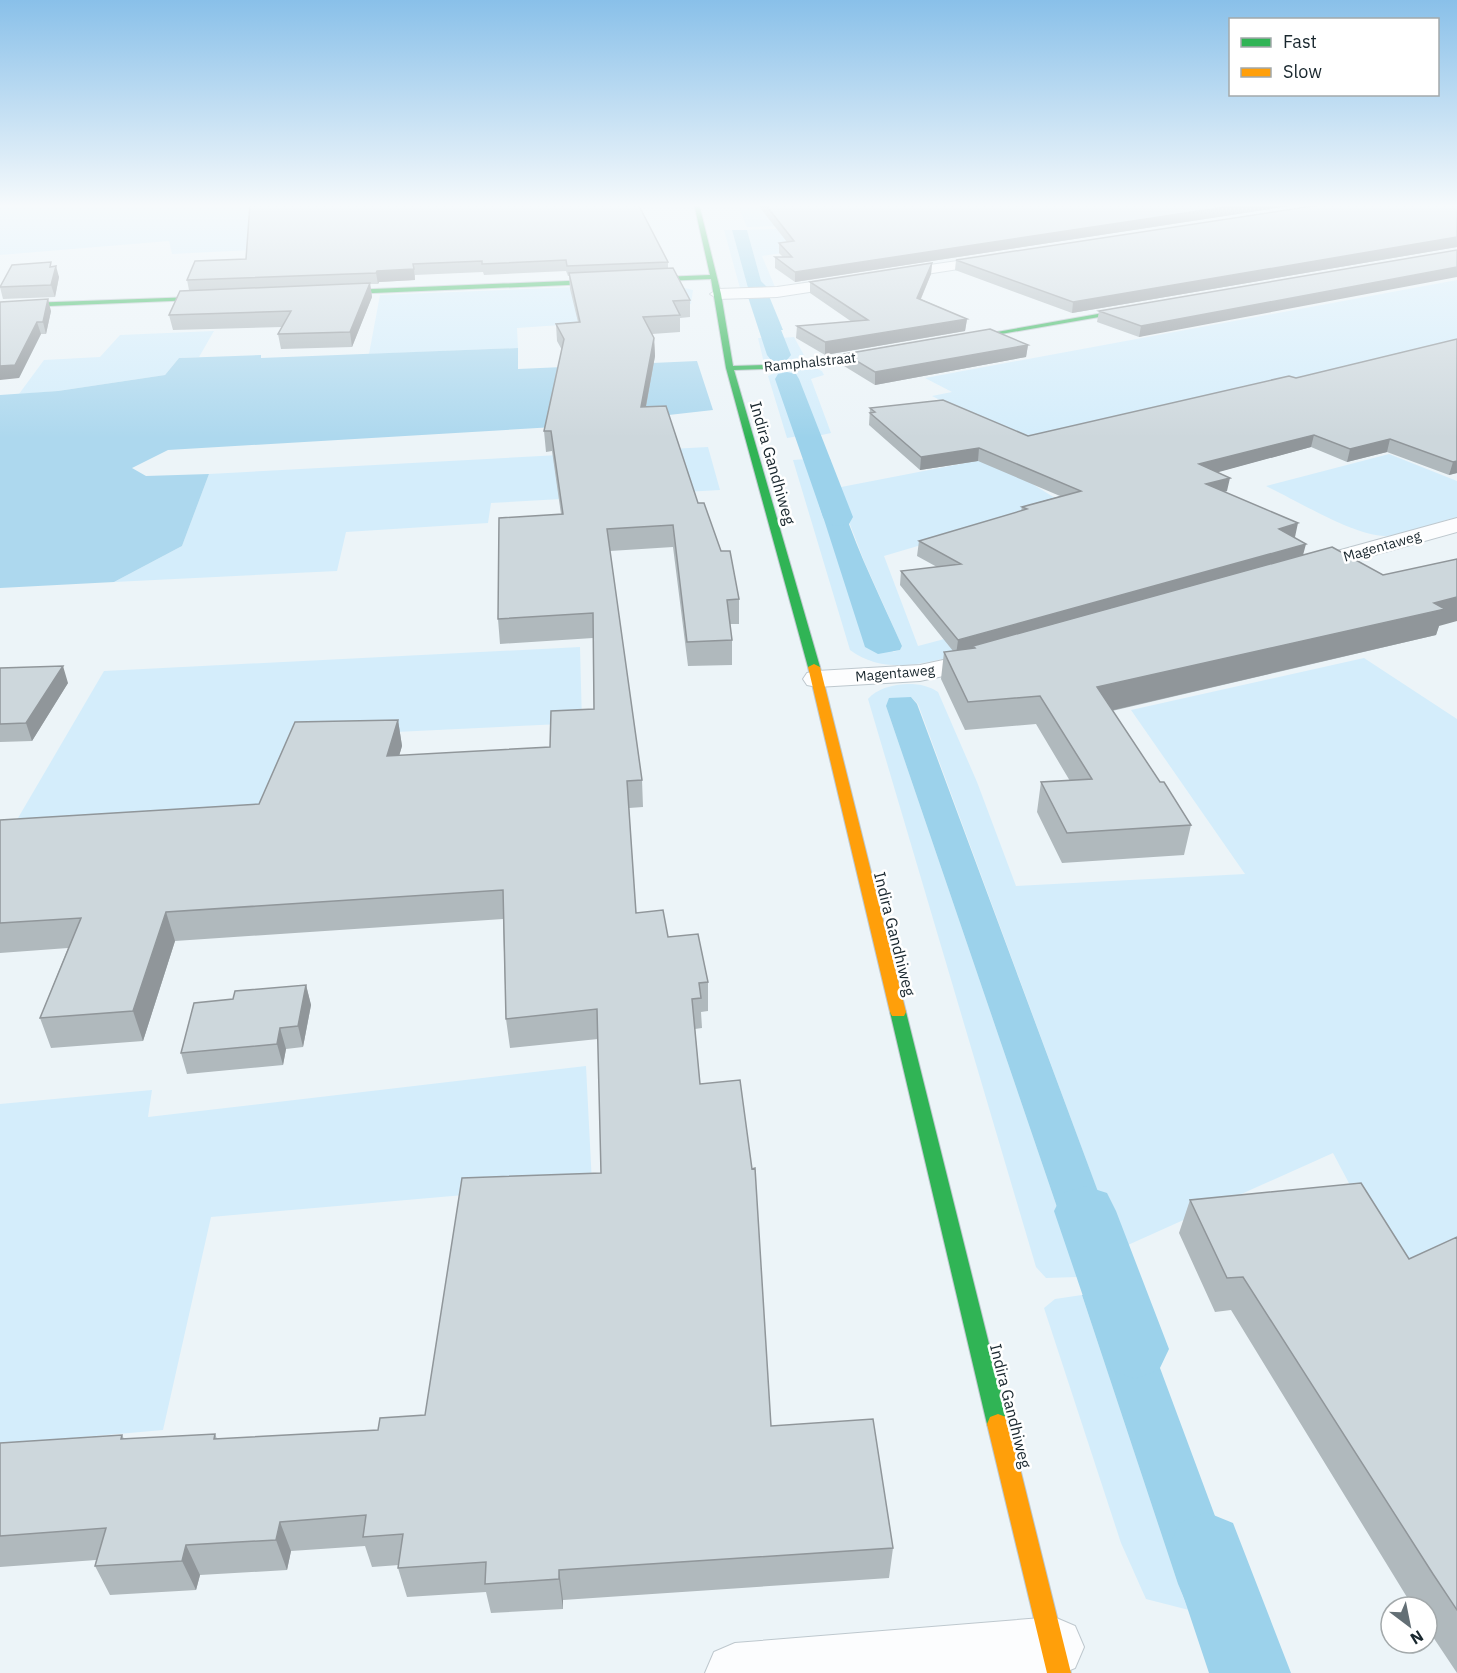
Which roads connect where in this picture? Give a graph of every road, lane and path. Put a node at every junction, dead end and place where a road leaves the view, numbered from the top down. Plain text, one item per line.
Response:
1 (593, 282) edge
2 (715, 282) edge
3 (844, 282) edge
4 (309, 294) edge
5 (718, 294) junction
6 (238, 297) edge
7 (1158, 305) edge
8 (0, 306) edge
9 (945, 342) edge
10 (898, 350) edge
11 (730, 368) junction
12 (1457, 525) edge
13 (1280, 575) edge
14 (1007, 653) edge
15 (817, 679) junction
16 (1056, 1660) edge
17 (735, 1673) edge

1 - 4 main road
2 - 5 main road, Indira Gandhiweg
3 - 5 street
5 - 11 main road, Indira Gandhiweg
6 - 8 main road
7 - 9 main road
10 - 11 main road, Ramphalstraat
11 - 15 main road, Indira Gandhiweg
12 - 13 street, Magentaweg
14 - 15 street, Magentaweg
15 - 16 main road, Indira Gandhiweg
16 - 17 street

